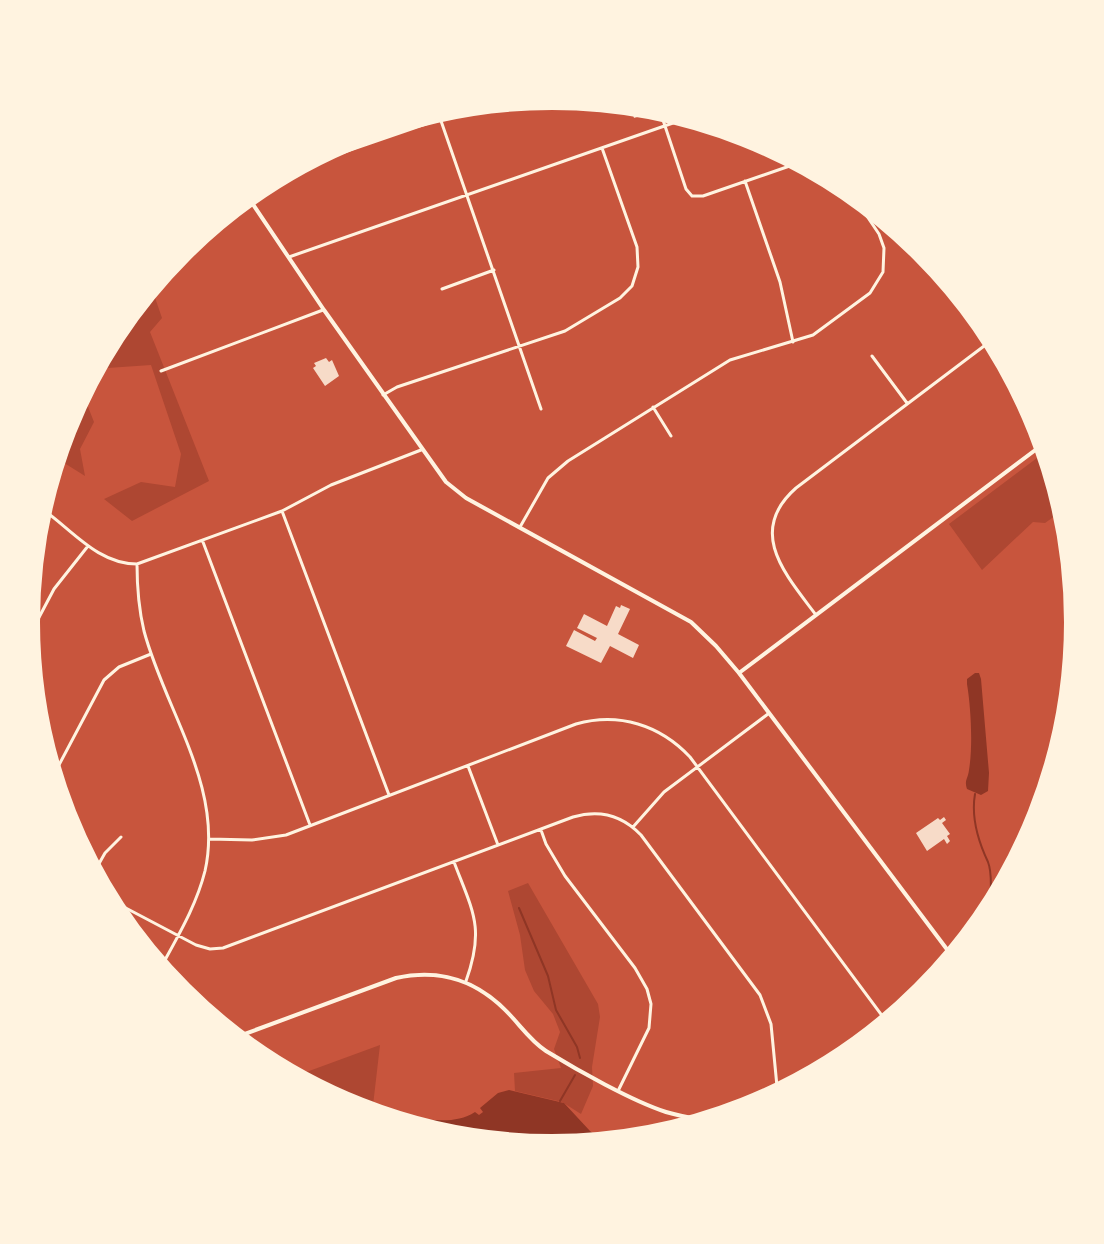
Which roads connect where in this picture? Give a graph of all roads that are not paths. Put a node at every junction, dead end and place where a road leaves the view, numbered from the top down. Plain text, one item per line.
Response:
1 (441, 121) edge
2 (664, 121) edge
3 (672, 123) edge
4 (665, 125) junction
5 (407, 129) edge
6 (352, 148) edge
7 (602, 148) junction
8 (789, 166) edge
9 (745, 181) junction
10 (466, 194) junction
11 (253, 204) edge
12 (866, 215) edge
13 (287, 257) junction
14 (494, 270) junction
15 (442, 289) dead end
16 (324, 310) junction
17 (793, 342) junction
18 (985, 345) edge
19 (520, 346) junction
20 (872, 356) dead end
21 (161, 371) dead end
22 (383, 395) junction
23 (907, 403) junction
24 (653, 407) junction
25 (541, 409) dead end
26 (671, 436) dead end
27 (1036, 449) edge
28 (421, 450) junction
29 (282, 511) junction
30 (50, 515) edge
31 (520, 527) junction
32 (203, 542) junction
33 (88, 546) junction
34 (137, 564) junction
35 (816, 615) junction
36 (38, 619) edge
37 (152, 654) junction
38 (739, 673) junction
39 (768, 714) junction
40 (59, 765) edge
41 (467, 766) junction
42 (698, 767) junction
43 (389, 795) junction
44 (310, 825) junction
45 (633, 827) junction
46 (540, 829) junction
47 (121, 837) dead end
48 (209, 839) junction
49 (498, 845) junction
50 (454, 862) junction
51 (99, 864) edge
52 (124, 907) edge
53 (178, 935) junction
54 (947, 950) edge
55 (165, 960) edge
56 (466, 981) junction
57 (882, 1016) edge
58 (245, 1034) edge
59 (777, 1084) edge
60 (619, 1089) junction
61 (690, 1117) edge

1 - 10 street
2 - 4 street
3 - 4 street
4 - 7 street
4 - 9 street
5 - 6 highway
7 - 10 street
7 - 19 street
8 - 9 street
9 - 17 street
10 - 13 street
10 - 14 street
11 - 13 street
12 - 17 street
13 - 16 street
14 - 15 street
14 - 19 street
16 - 21 street
16 - 22 street
17 - 24 street
18 - 23 street
19 - 22 street
19 - 25 street
20 - 23 street
22 - 28 street
23 - 35 street
24 - 26 street
24 - 31 street
27 - 35 street
28 - 29 street
28 - 31 street
29 - 32 street
29 - 43 street
30 - 33 street
31 - 38 street
32 - 34 street
32 - 44 street
33 - 34 street
33 - 36 street
34 - 37 street
35 - 38 street
37 - 40 street
37 - 48 street
38 - 39 street
39 - 42 street
39 - 54 street
41 - 42 street
41 - 43 street
41 - 49 street
42 - 45 street
42 - 57 street
43 - 44 street
44 - 48 street
45 - 46 street
45 - 59 street
46 - 49 street
46 - 60 street
47 - 51 street
48 - 53 street
49 - 50 street
50 - 53 street
50 - 56 street
52 - 53 street
53 - 55 street
56 - 58 street
56 - 60 street
60 - 61 street

